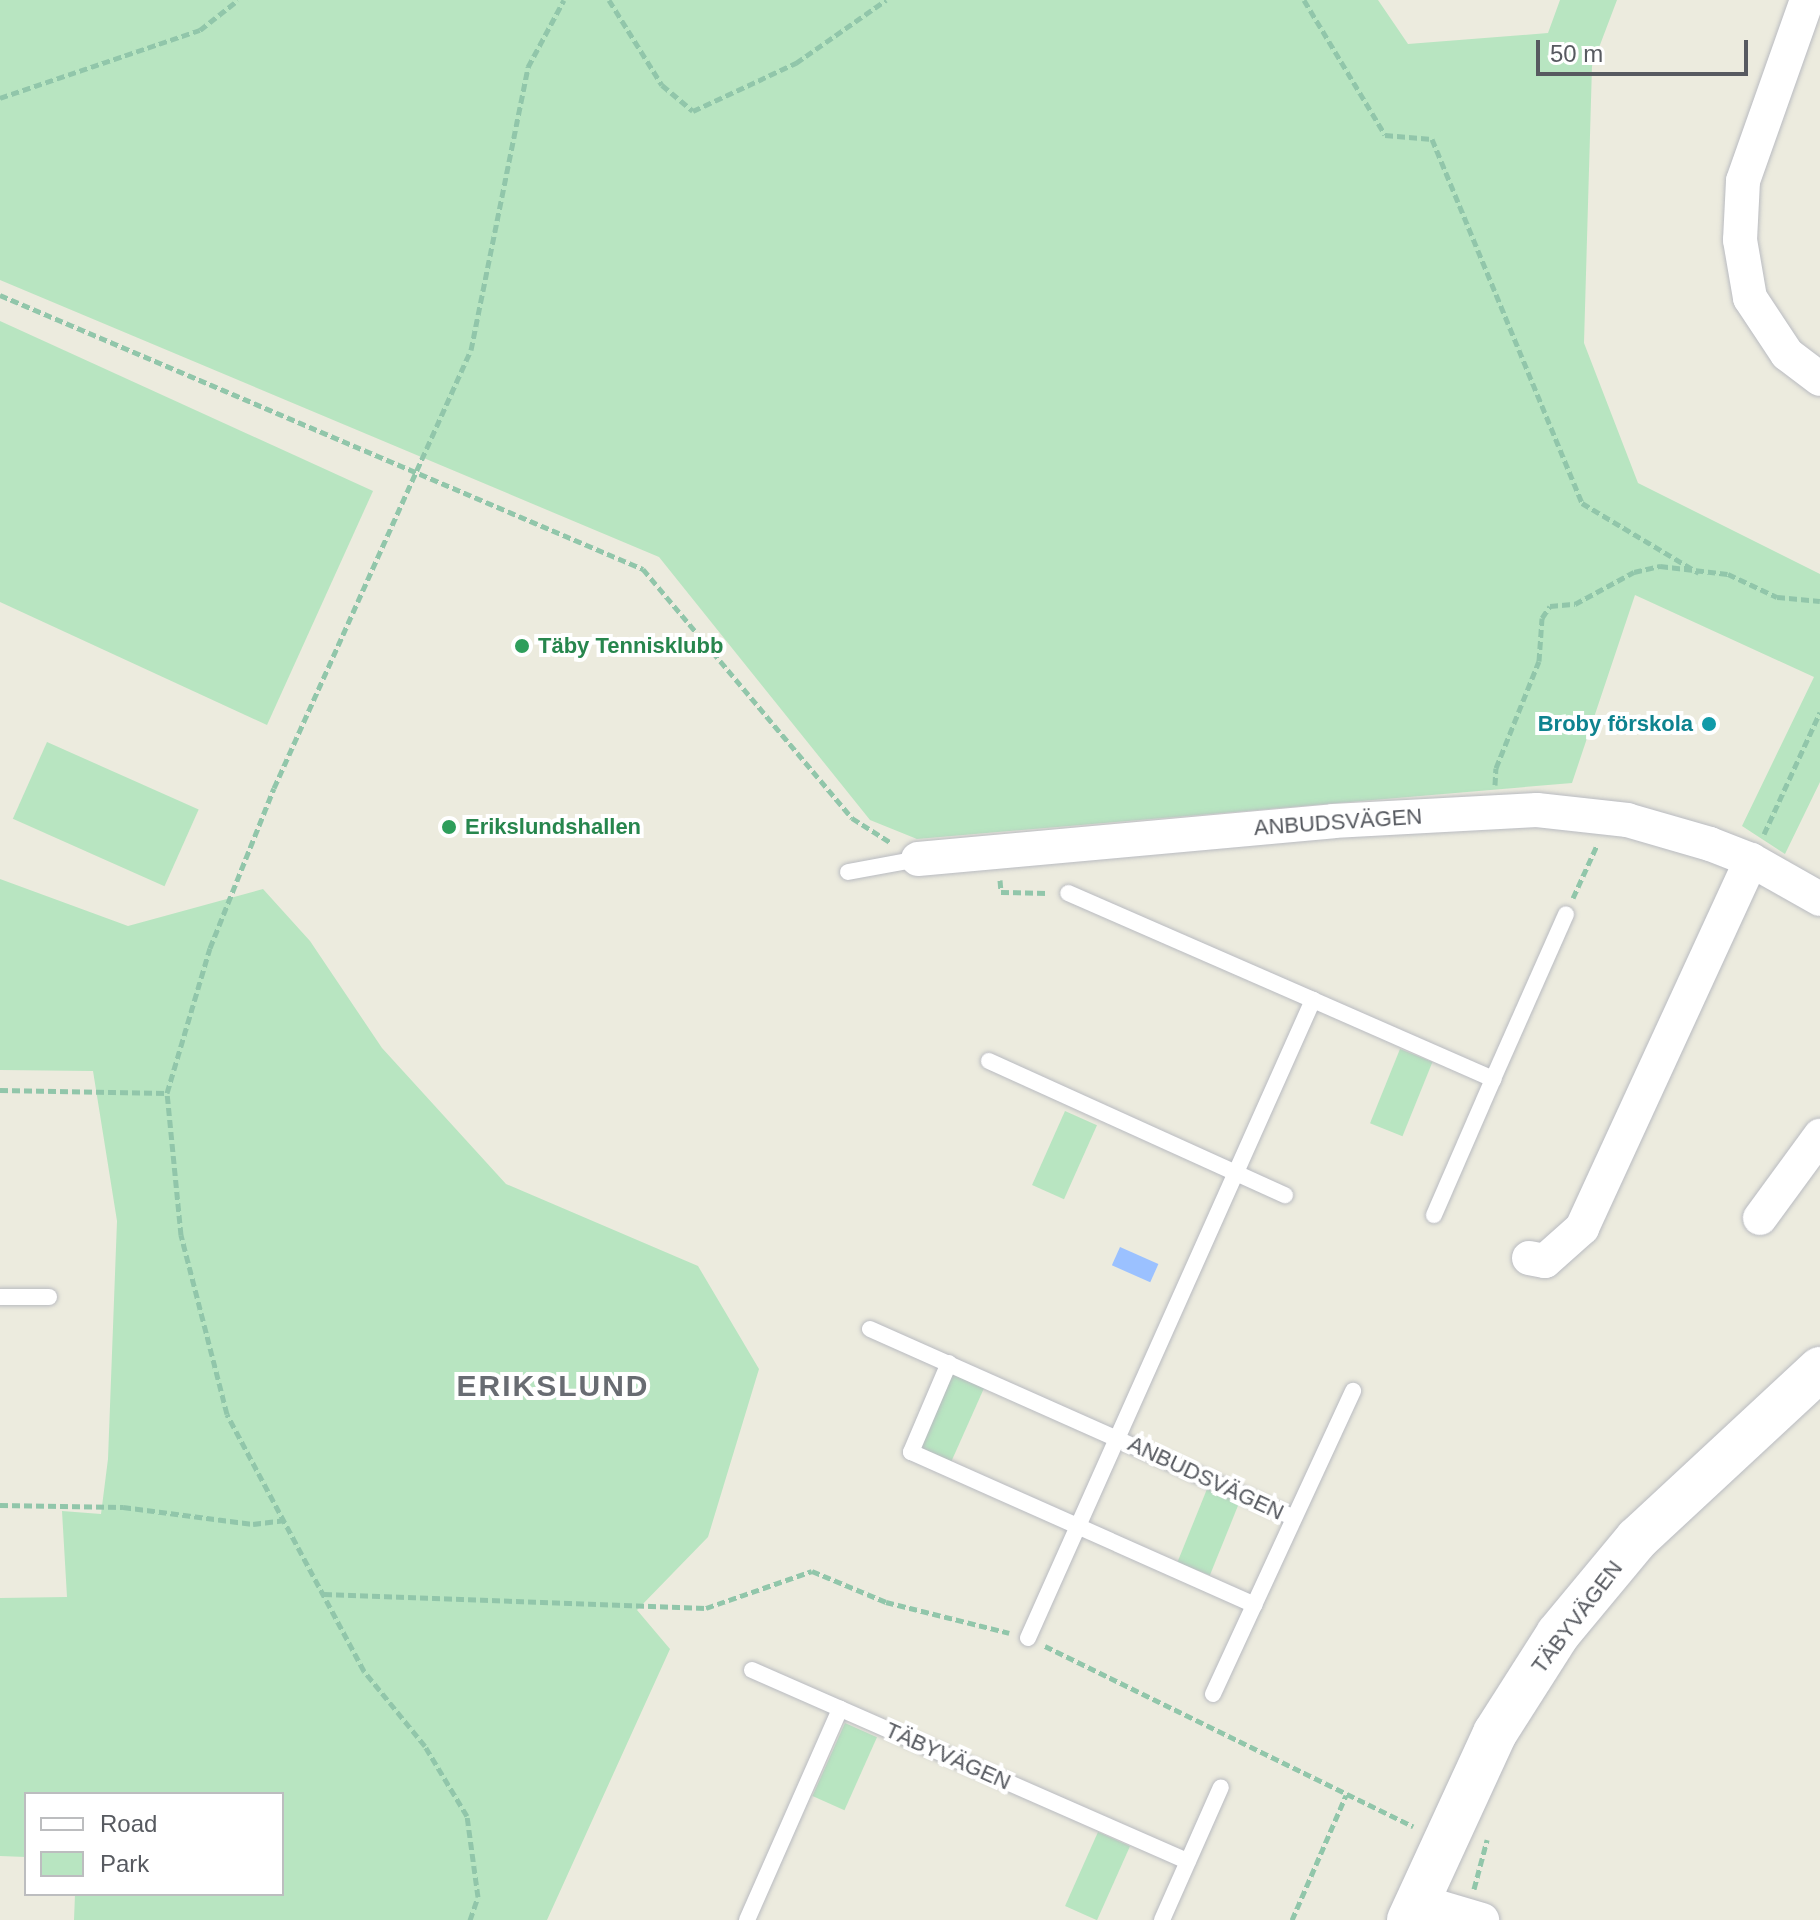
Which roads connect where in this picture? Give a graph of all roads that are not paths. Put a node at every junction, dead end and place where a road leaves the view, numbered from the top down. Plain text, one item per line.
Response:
1 (1807, 0) edge
2 (1820, 379) edge
3 (918, 859) joint
4 (1751, 860) junction
5 (848, 872) dead end
6 (1068, 893) road end
7 (1820, 899) edge
8 (1566, 914) road end
9 (1313, 1000) junction
10 (989, 1061) dead end
11 (1493, 1079) junction
12 (1820, 1136) edge
13 (1236, 1173) junction
14 (1285, 1195) dead end
15 (1434, 1215) dead end
16 (1760, 1218) dead end
17 (1529, 1258) dead end
18 (0, 1297) edge
19 (49, 1297) dead end
20 (870, 1329) dead end
21 (949, 1363) junction
22 (1820, 1369) edge
23 (1353, 1391) dead end
24 (1117, 1438) junction
25 (1294, 1518) junction
26 (1078, 1526) junction
27 (1254, 1605) junction
28 (1028, 1638) road end
29 (752, 1670) dead end
30 (1213, 1694) dead end
31 (840, 1709) junction
32 (1221, 1787) dead end
33 (1188, 1861) junction
34 (1413, 1911) edge
35 (1474, 1918) edge
36 (747, 1920) edge
37 (1162, 1920) edge

1 - 2 street
3 - 4 street, ANBUDSVÄGEN
3 - 5 lane
4 - 7 street, ANBUDSVÄGEN
4 - 17 street
6 - 9 lane
8 - 11 lane
9 - 11 lane
9 - 13 lane, ANBUDSVÄGEN
10 - 13 lane
11 - 15 lane
12 - 16 street
13 - 14 lane
13 - 24 lane, ANBUDSVÄGEN
18 - 19 lane
20 - 21 lane, ANBUDSVÄGEN
21 - 24 lane, ANBUDSVÄGEN
21 - 26 lane
22 - 34 main road, TÄBYVÄGEN
23 - 25 lane, ANBUDSVÄGEN
24 - 25 lane, ANBUDSVÄGEN
24 - 26 lane, ANBUDSVÄGEN
25 - 27 lane, ANBUDSVÄGEN
26 - 27 lane
26 - 28 lane, ANBUDSVÄGEN
27 - 30 lane, ANBUDSVÄGEN
29 - 31 lane, TÄBYVÄGEN
31 - 33 lane, TÄBYVÄGEN
31 - 36 lane
32 - 33 lane
33 - 37 lane
34 - 35 street

